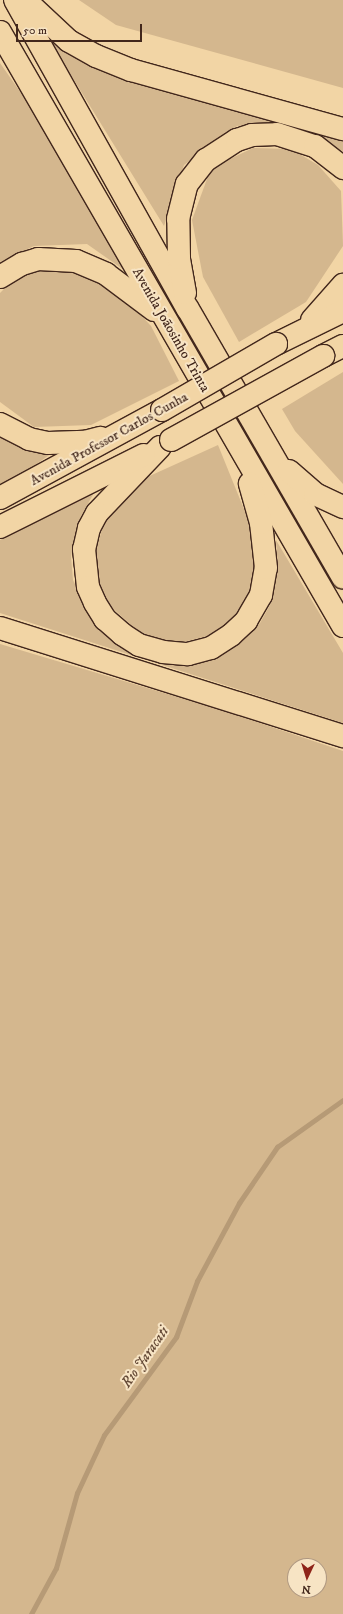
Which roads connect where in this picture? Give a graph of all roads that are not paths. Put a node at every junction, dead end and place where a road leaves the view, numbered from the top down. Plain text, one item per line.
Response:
1 (15, 0) edge
2 (25, 0) edge
3 (0, 32) edge
4 (343, 129) edge
5 (343, 168) edge
6 (0, 277) edge
7 (343, 285) edge
8 (188, 310) junction
9 (343, 311) edge
10 (166, 321) junction
11 (284, 340) junction
12 (343, 346) edge
13 (333, 354) edge
14 (158, 412) junction
15 (0, 424) edge
16 (258, 430) junction
17 (166, 443) junction
18 (243, 457) junction
19 (0, 498) edge
20 (343, 507) edge
21 (0, 527) edge
22 (343, 577) edge
23 (343, 626) edge
24 (0, 628) edge
25 (343, 736) edge

1 - 8 main road, Avenida Joãosinho Trinta
2 - 4 main road
3 - 10 main road, Avenida Joãosinho Trinta
5 - 8 main road
6 - 10 main road
7 - 11 main road
8 - 16 main road, Avenida Joãosinho Trinta
9 - 11 main road, Avenida Professor Carlos Cunha
10 - 18 main road, Avenida Joãosinho Trinta
11 - 14 main road, Avenida Professor Carlos Cunha, bridge
12 - 13 main road, Avenida Professor Carlos Cunha
13 - 17 main road, Avenida Professor Carlos Cunha, bridge
14 - 15 main road
14 - 19 main road, Avenida Professor Carlos Cunha
16 - 20 main road
16 - 22 main road, Avenida Joãosinho Trinta
17 - 18 main road
17 - 21 main road, Avenida Professor Carlos Cunha
18 - 23 main road, Avenida Joãosinho Trinta
24 - 25 main road

